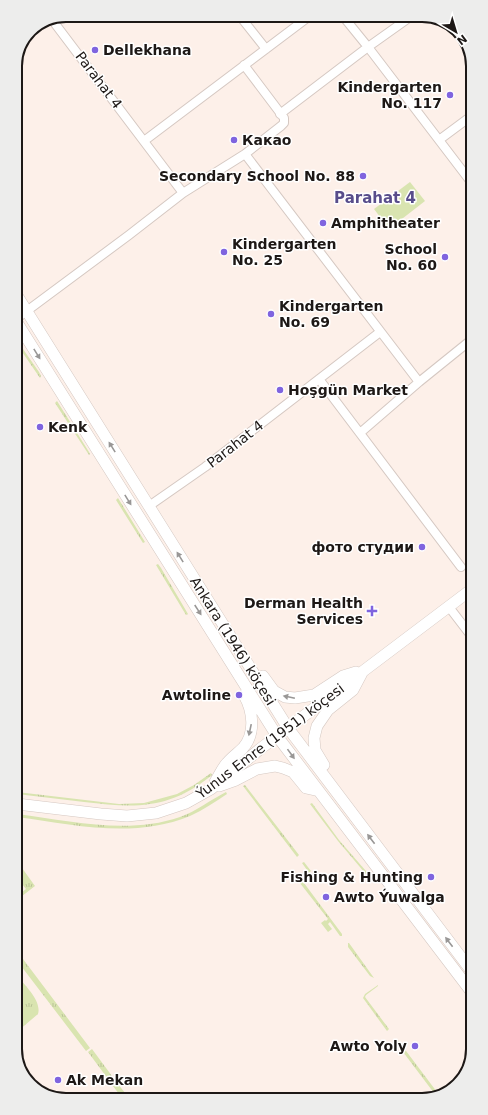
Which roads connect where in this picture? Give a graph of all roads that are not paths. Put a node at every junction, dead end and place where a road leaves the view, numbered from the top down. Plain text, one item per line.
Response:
1 (245, 22) edge
2 (302, 22) edge
3 (348, 22) edge
4 (403, 22) edge
5 (55, 24) edge
6 (368, 47) junction
7 (266, 49) junction
8 (244, 65) junction
9 (280, 114) junction
10 (466, 119) edge
11 (439, 140) junction
12 (144, 141) junction
13 (244, 154) junction
14 (466, 175) edge
15 (183, 193) junction
16 (22, 303) edge
17 (27, 311) junction
18 (22, 315) edge
19 (22, 330) edge
20 (380, 332) junction
21 (466, 344) edge
22 (319, 379) junction
23 (419, 382) junction
24 (360, 433) junction
25 (149, 506) junction
26 (461, 567) dead end
27 (466, 594) edge
28 (449, 607) junction
29 (466, 629) edge
30 (245, 661) junction
31 (235, 668) junction
32 (363, 671) junction
33 (288, 728) junction
34 (277, 736) junction
35 (329, 784) junction
36 (211, 789) junction
37 (319, 791) junction
38 (22, 805) edge
39 (466, 964) edge
40 (466, 985) edge

1 - 7 street
2 - 7 street
3 - 6 street
4 - 6 street
5 - 12 street, Parahat 4
6 - 9 street
6 - 11 street
7 - 8 street
8 - 9 street
8 - 12 street
9 - 13 street
10 - 11 street
11 - 14 street
12 - 15 street, Parahat 4
13 - 15 street
13 - 20 street
15 - 17 street
16 - 17 main road, Ankara (1946) köçesi
17 - 18 street
25 -> 17 main road, Ankara (1946) köçesi
19 -> 31 main road, Ankara (1946) köçesi
20 - 22 street, Parahat 4
20 - 23 street
21 - 23 street
22 - 24 street
22 - 25 street, Parahat 4
23 - 24 street
24 - 26 street
30 -> 25 main road, Ankara (1946) köçesi
27 - 28 main road, Ýunus Emre (1951) köçesi
28 - 29 street
28 - 32 main road, Ýunus Emre (1951) köçesi
32 -> 30 main road
30 - 33 main road, Ankara (1946) köçesi
31 - 34 main road, Ankara (1946) köçesi
31 -> 36 main road
32 - 33 main road, Ýunus Emre (1951) köçesi
32 - 35 main road
33 - 34 main road, Ýunus Emre (1951) köçesi
33 - 35 main road, Ankara (1946) köçesi
34 - 36 main road, Ýunus Emre (1951) köçesi
34 -> 37 main road, Ankara (1946) köçesi
39 -> 35 main road, Ankara (1946) köçesi
36 - 37 main road
36 - 38 main road, Ýunus Emre (1951) köçesi
37 - 40 main road, Ankara (1946) köçesi

